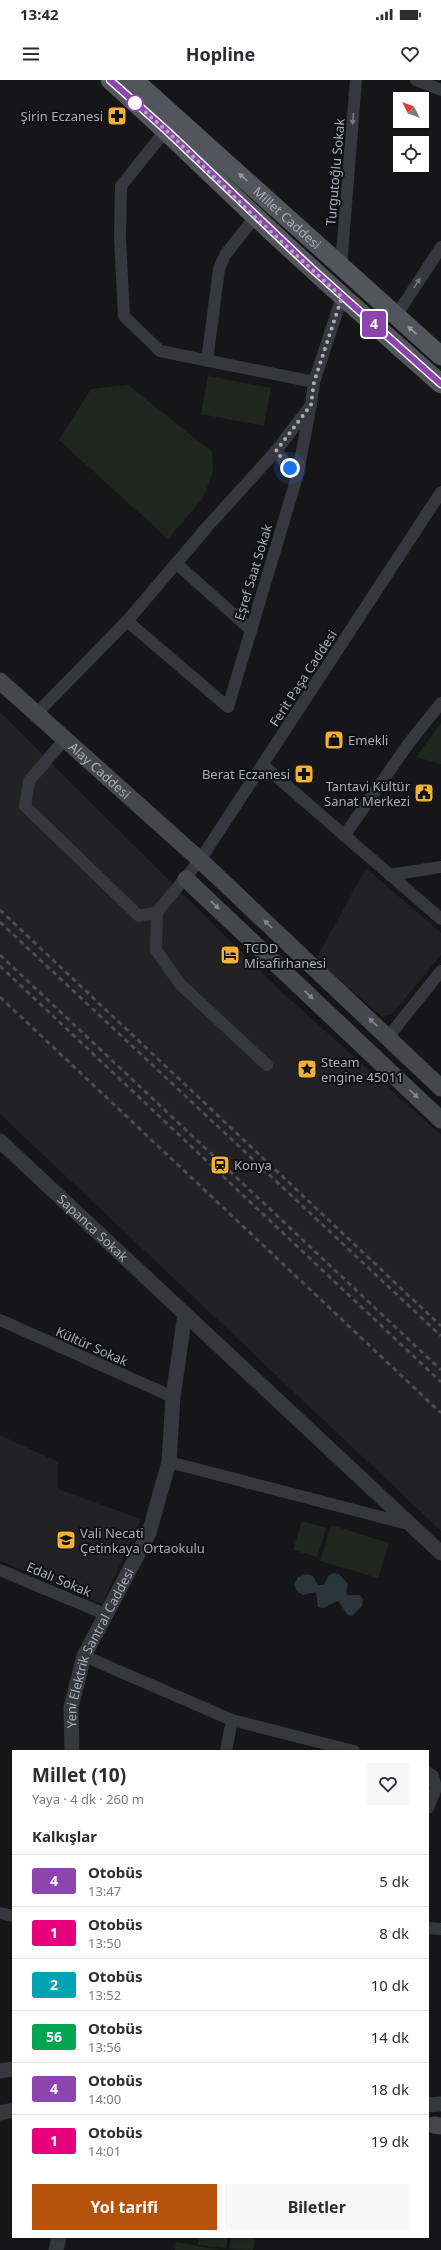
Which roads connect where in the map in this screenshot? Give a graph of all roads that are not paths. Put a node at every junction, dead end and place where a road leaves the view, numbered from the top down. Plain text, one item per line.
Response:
1 (110, 80) edge
2 (134, 80) edge
3 (356, 80) edge
4 (416, 80) edge
5 (441, 90) edge
6 (166, 130) junction
7 (255, 217) junction
8 (441, 247) edge
9 (341, 266) junction
10 (342, 297) junction
11 (396, 316) junction
12 (441, 356) edge
13 (207, 361) junction
14 (314, 382) junction
15 (441, 384) edge
16 (311, 405) junction
17 (276, 451) junction
18 (297, 477) junction
19 (441, 492) edge
20 (178, 564) junction
21 (127, 622) junction
22 (250, 629) junction
23 (0, 681) edge
24 (441, 703) edge
25 (36, 714) junction
26 (64, 740) junction
27 (263, 765) junction
28 (344, 836) junction
29 (200, 860) junction
30 (441, 867) edge
31 (389, 874) junction
32 (186, 879) junction
33 (157, 912) junction
34 (441, 919) edge
35 (441, 971) edge
36 (388, 1037) junction
37 (267, 1065) dead end
38 (441, 1088) edge
39 (441, 1120) edge
40 (0, 1141) edge
41 (185, 1314) junction
42 (0, 1320) edge
43 (173, 1397) junction
44 (169, 1462) junction
45 (412, 1526) junction
46 (441, 1553) edge
47 (0, 1570) edge
48 (107, 1615) junction
49 (84, 1656) junction
50 (232, 1720) junction
51 (337, 1749) edge
52 (72, 1750) edge
53 (226, 1750) edge
54 (429, 1774) edge
55 (438, 1789) edge
56 (429, 1806) edge
57 (0, 1914) edge
58 (12, 1916) edge
59 (429, 1928) edge
60 (441, 1929) edge
61 (12, 2069) edge
62 (0, 2071) edge
63 (441, 2104) edge
64 (429, 2105) edge
65 (12, 2110) edge
66 (0, 2113) edge

1 - 6 main road, Millet Caddesi
9 -> 2 main road, Millet Caddesi
3 -> 9 street, Turgutoğlu Sokak
4 - 5 street
6 - 7 main road, Millet Caddesi
6 - 13 street
7 - 10 main road, Millet Caddesi
7 - 13 street
11 -> 8 street
9 - 11 main road, Millet Caddesi
10 - 14 street, Eşref Saat Sokak
10 - 15 main road, Millet Caddesi
12 -> 11 main road, Millet Caddesi
13 - 14 street
14 - 16 street, Eşref Saat Sokak
16 - 17 street
16 - 18 street, Eşref Saat Sokak
17 - 18 street
17 - 20 street
18 - 22 street, Eşref Saat Sokak
19 - 27 street, Ferit Paşa Caddesi
20 - 21 street
20 - 22 street
21 - 22 street, Eşref Saat Sokak
21 - 25 street
23 - 25 main road, Alay Caddesi
24 - 28 street
25 - 26 main road, Alay Caddesi
26 - 29 main road, Alay Caddesi
26 - 33 street
27 - 28 street
27 - 29 street, Ferit Paşa Caddesi
28 - 31 street
29 - 32 street, Ferit Paşa Caddesi
36 -> 29 main road, Alay Caddesi
30 - 31 street
31 - 34 street
32 - 33 street, Ferit Paşa Caddesi
32 -> 39 main road
33 - 37 street
35 - 36 street
36 - 38 main road, Alay Caddesi
40 - 41 street, Sapanca Sokak
41 - 43 street, Yeni Elektrik Santral Caddesi
41 - 45 street, Sapanca Sokak
42 - 43 street, Kültür Sokak
43 - 44 street, Yeni Elektrik Santral Caddesi
44 - 45 street
44 - 48 street, Yeni Elektrik Santral Caddesi
45 - 46 street, Sapanca Sokak
47 - 48 street, Edalı Sokak
48 - 49 street, Yeni Elektrik Santral Caddesi
49 - 50 street
49 - 52 street, Yeni Elektrik Santral Caddesi
50 - 51 street
50 - 53 street
54 - 55 street
55 - 56 street
57 - 58 street
59 - 60 street
61 - 62 street
63 - 64 street
65 - 66 street

